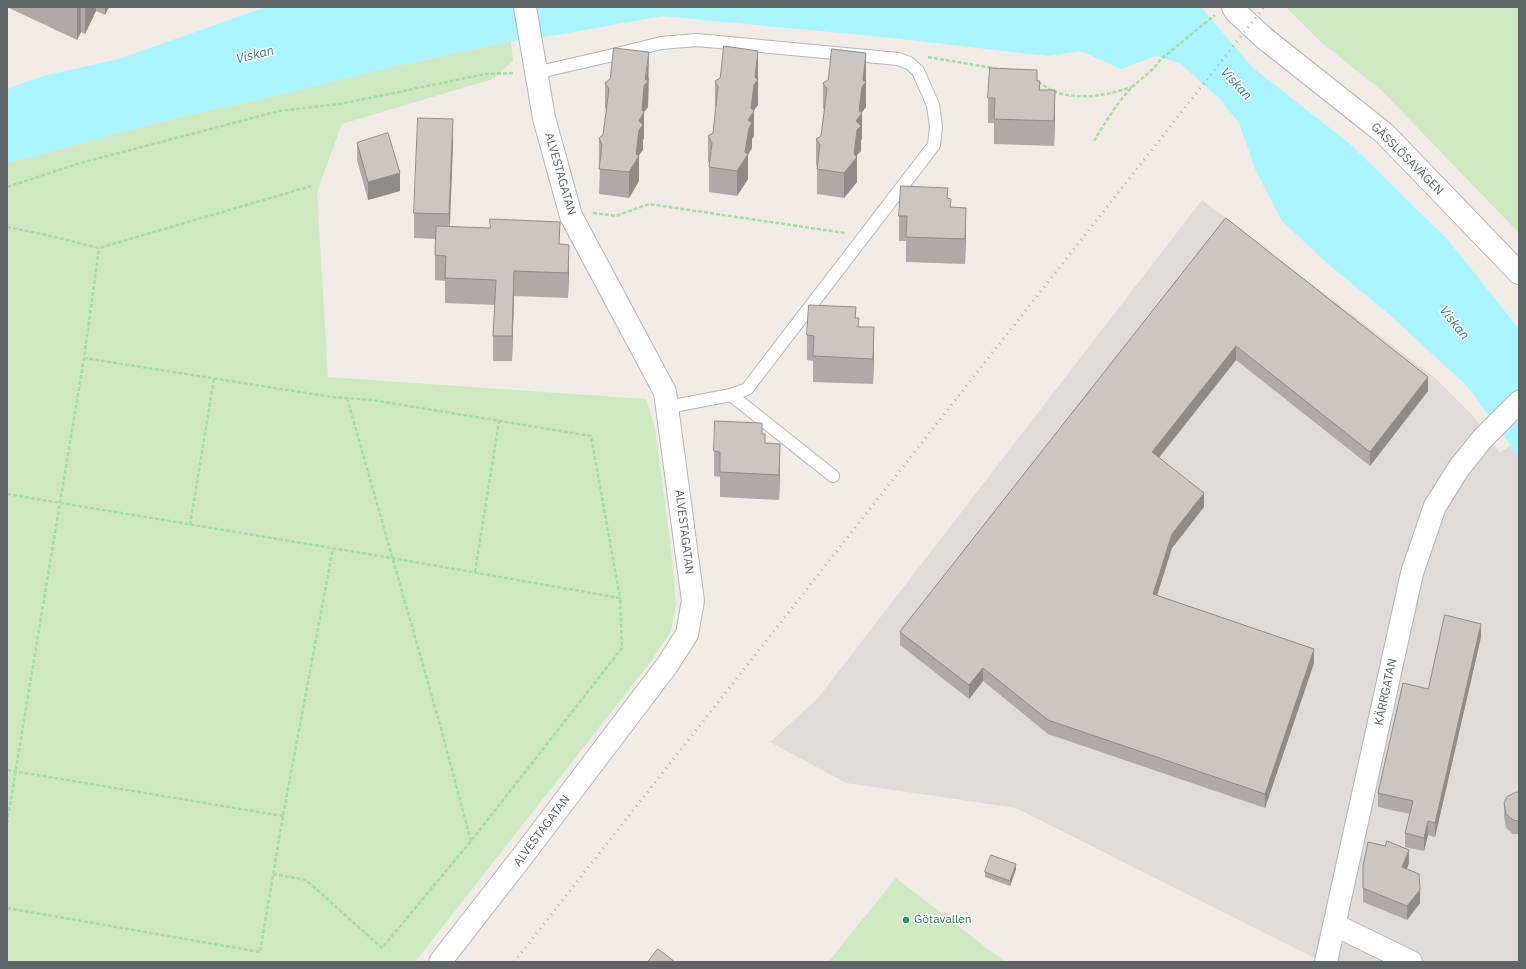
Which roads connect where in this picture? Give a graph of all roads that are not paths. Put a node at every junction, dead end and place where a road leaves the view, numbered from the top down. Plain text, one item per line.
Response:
1 (524, 7) edge
2 (1226, 9) edge
3 (535, 73) junction
4 (1519, 273) edge
5 (732, 395) junction
6 (1519, 402) edge
7 (668, 407) junction
8 (833, 476) dead end
9 (1335, 925) junction
10 (440, 962) edge
11 (1326, 962) edge
12 (1411, 962) edge

1 - 3 street, ALVESTAGATAN
2 - 4 street, GÄSSLÖSAVÄGEN
3 - 5 lane
3 - 7 street, ALVESTAGATAN
5 - 7 lane
5 - 8 lane
6 - 9 street, KÄRRGATAN
7 - 10 street, ALVESTAGATAN
9 - 11 street, KÄRRGATAN
9 - 12 street

